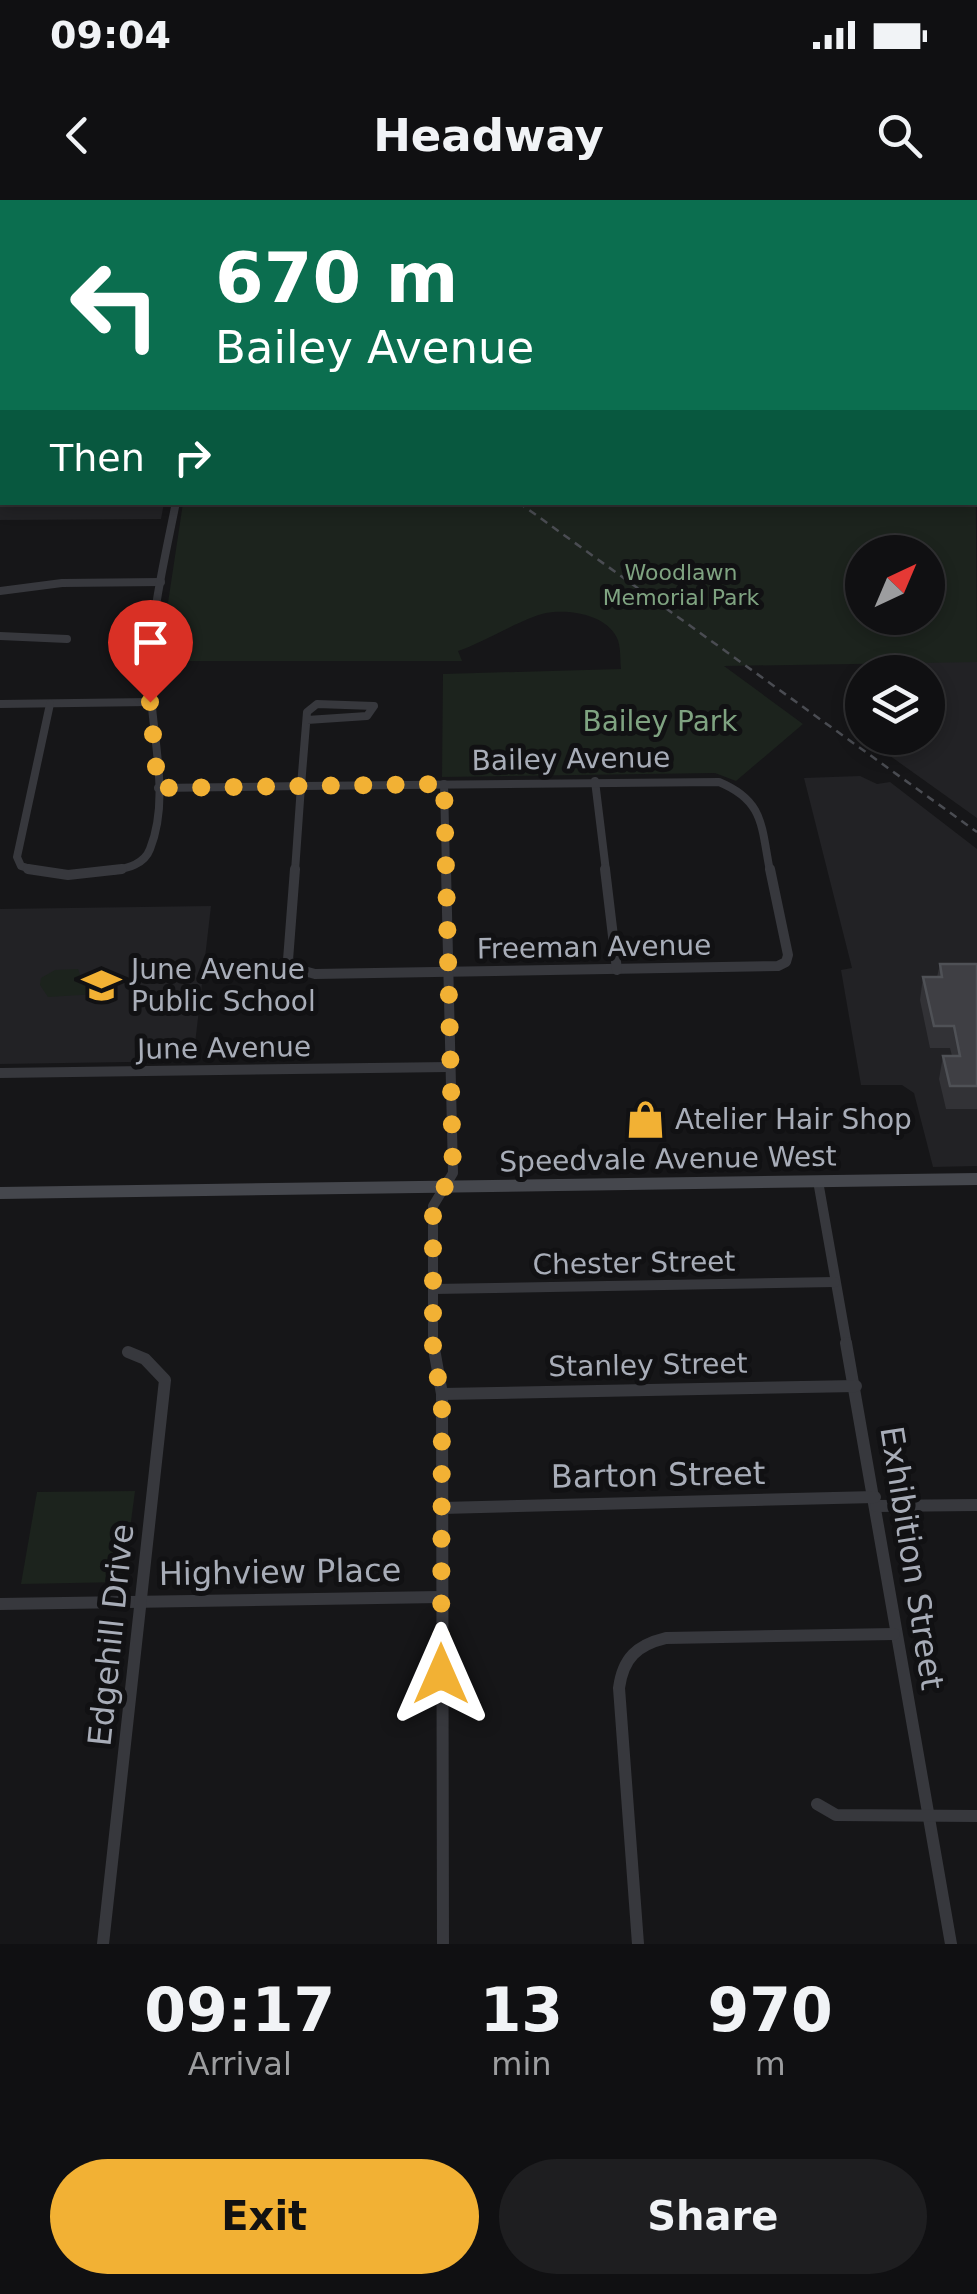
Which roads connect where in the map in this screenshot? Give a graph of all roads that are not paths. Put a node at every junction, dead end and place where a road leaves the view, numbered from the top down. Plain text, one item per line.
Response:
1 (175, 505) edge
2 (160, 582) junction
3 (0, 591) edge
4 (0, 636) edge
5 (66, 639) dead end
6 (150, 702) junction
7 (0, 704) edge
8 (50, 704) junction
9 (306, 720) junction
10 (595, 781) junction
11 (444, 784) junction
12 (300, 785) junction
13 (158, 788) junction
14 (786, 962) joint
15 (617, 970) junction
16 (450, 972) junction
17 (449, 1067) junction
18 (0, 1073) edge
19 (977, 1179) edge
20 (818, 1181) junction
21 (441, 1188) junction
22 (0, 1193) edge
23 (835, 1282) junction
24 (433, 1288) junction
25 (128, 1352) dead end
26 (856, 1386) junction
27 (442, 1394) junction
28 (876, 1501) junction
29 (977, 1505) edge
30 (442, 1508) junction
31 (440, 1597) junction
32 (143, 1602) junction
33 (0, 1604) edge
34 (894, 1634) junction
35 (817, 1804) dead end
36 (928, 1816) junction
37 (977, 1816) edge
38 (103, 1944) edge
39 (443, 1944) edge
40 (638, 1944) edge
41 (951, 1944) edge

1 - 2 street
2 - 3 street
2 - 6 street
4 - 5 street
6 - 8 street
6 - 13 street
7 - 8 street
8 - 13 street
9 - 9 street
9 - 12 street, Freeman Avenue
10 - 11 street, Bailey Avenue
10 - 14 street, Bailey Avenue
10 - 15 street
11 - 12 street, Bailey Avenue
11 - 16 street
12 - 13 street, Bailey Avenue
12 - 16 street, Freeman Avenue
14 - 15 street, Freeman Avenue
15 - 16 street, Freeman Avenue
16 - 17 street
17 - 18 street, June Avenue
17 - 21 street
19 - 20 main road, Speedvale Avenue West
20 - 21 main road, Speedvale Avenue West
20 - 23 street, Exhibition Street
21 - 22 main road, Speedvale Avenue West
21 - 24 street
23 - 24 street, Chester Street
23 - 26 street, Exhibition Street
24 - 27 street
25 - 32 street, Edgehill Drive
26 - 27 street, Stanley Street
26 - 28 street, Exhibition Street
27 - 30 street
28 - 29 street, Barton Street
28 - 30 street, Barton Street
28 - 34 street, Exhibition Street
30 - 31 street
31 - 32 street, Highview Place
31 - 39 street
32 - 33 street, Highview Place
32 - 38 street, Edgehill Drive
34 - 36 street, Exhibition Street
34 - 40 street
35 - 36 street
36 - 37 street
36 - 41 street, Exhibition Street

